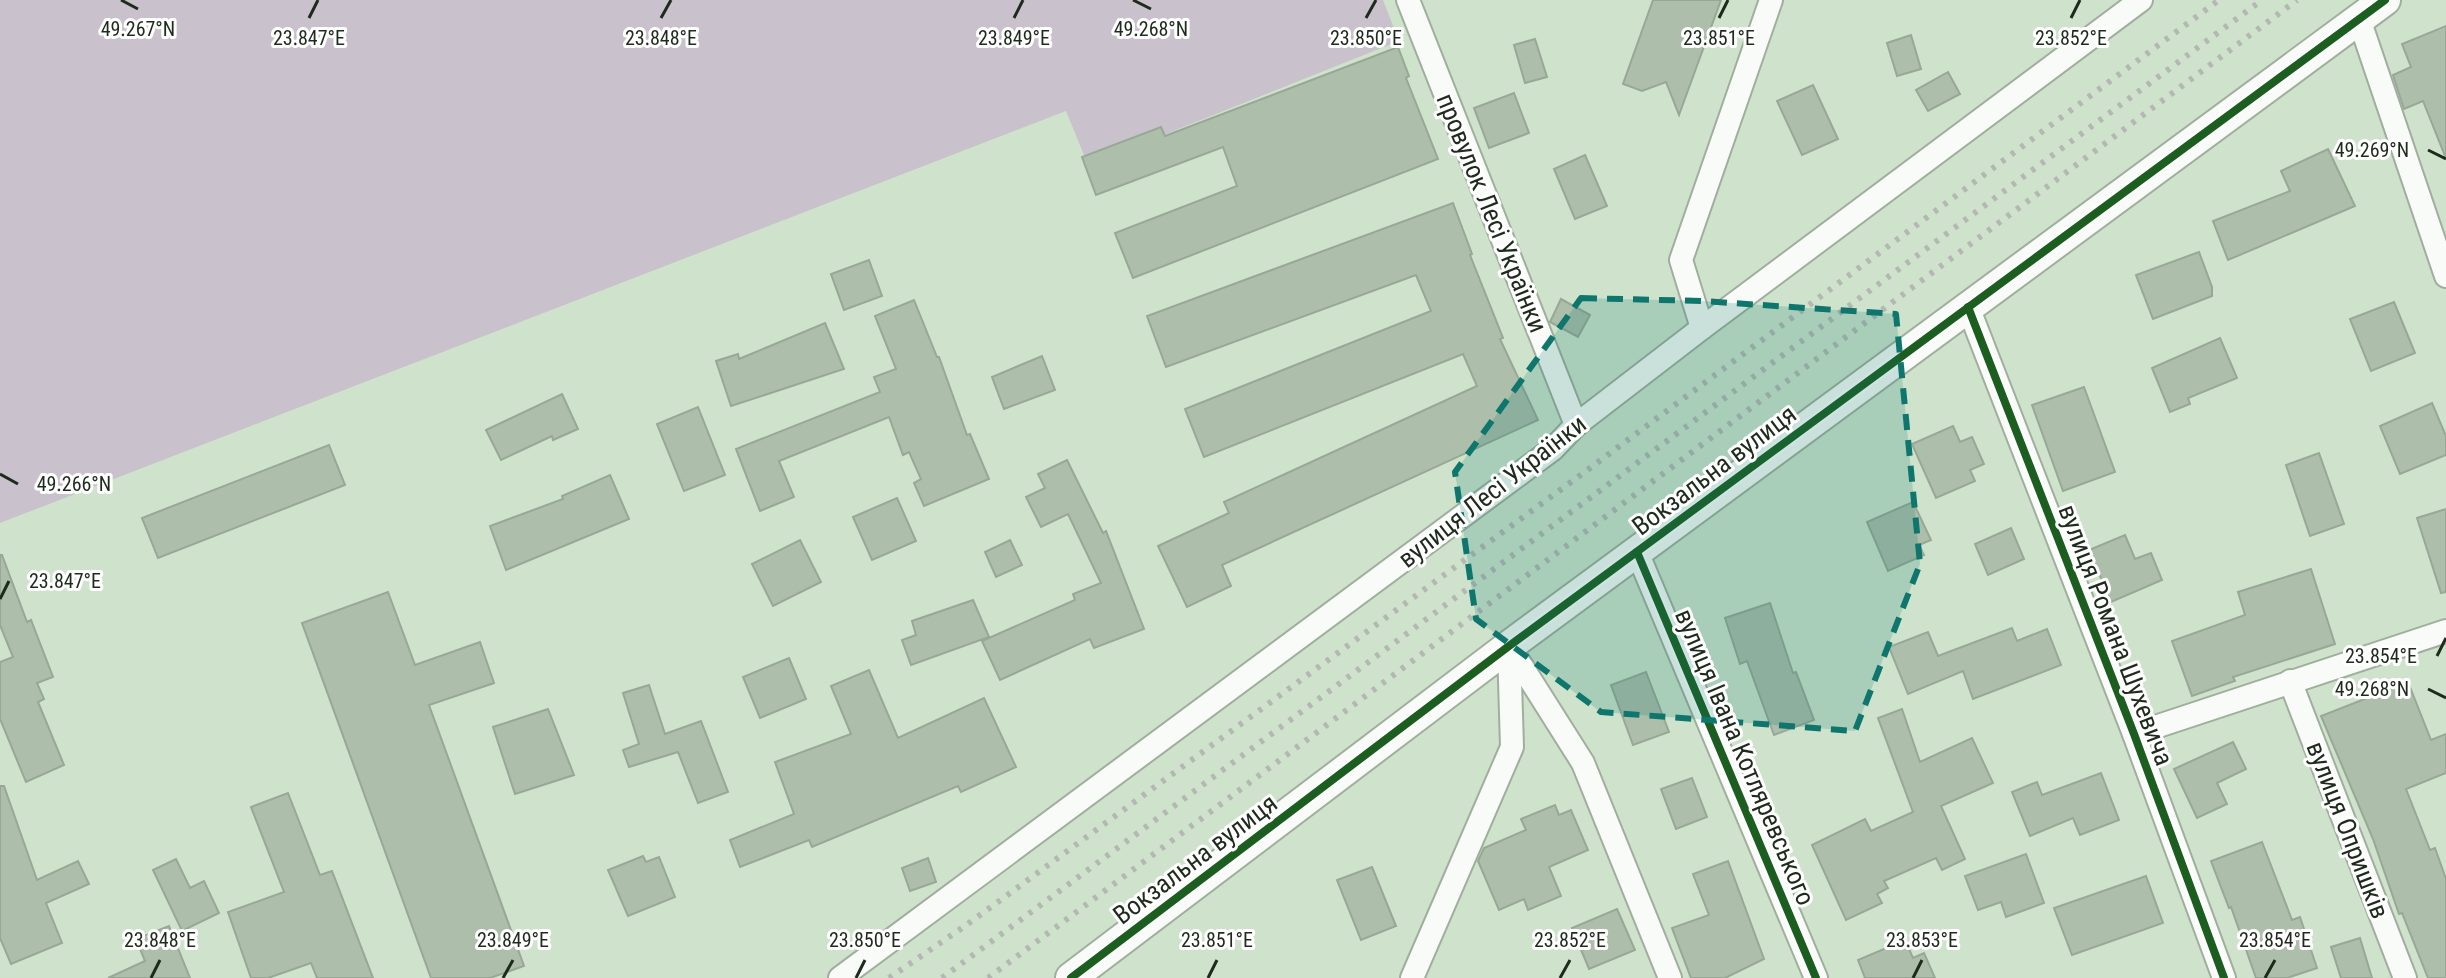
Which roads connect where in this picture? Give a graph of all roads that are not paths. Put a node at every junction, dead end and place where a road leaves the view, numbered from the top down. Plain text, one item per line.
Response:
1 (1408, 0) edge
2 (1771, 0) edge
3 (2141, 0) edge
4 (2385, 0) edge
5 (2359, 19) junction
6 (2446, 276) edge
7 (1968, 307) junction
8 (1702, 328) junction
9 (1576, 425) junction
10 (1637, 552) junction
11 (2446, 631) edge
12 (1509, 646) junction
13 (2290, 681) junction
14 (2134, 734) junction
15 (840, 978) edge
16 (1071, 978) edge
17 (1412, 978) edge
18 (1670, 978) edge
19 (1816, 978) edge
20 (2224, 978) edge
21 (2405, 978) edge

1 - 9 street, провулок Лесі Українки
2 - 8 street
3 - 8 street, вулиця Лесі Українки
4 - 5 street, Вокзальна вулиця
5 - 6 street
5 - 7 street, Вокзальна вулиця
7 - 10 street, Вокзальна вулиця
7 - 14 street, вулиця Романа Шухевича
8 - 9 street, вулиця Лесі Українки
9 - 15 street, вулиця Лесі Українки
10 - 12 street, Вокзальна вулиця
10 - 19 street, вулиця Івана Котляревського
11 - 13 street
12 - 16 street, Вокзальна вулиця
12 - 17 street
12 - 18 street
13 - 14 street
13 - 21 street, вулиця Опришків
14 - 20 street, вулиця Романа Шухевича

